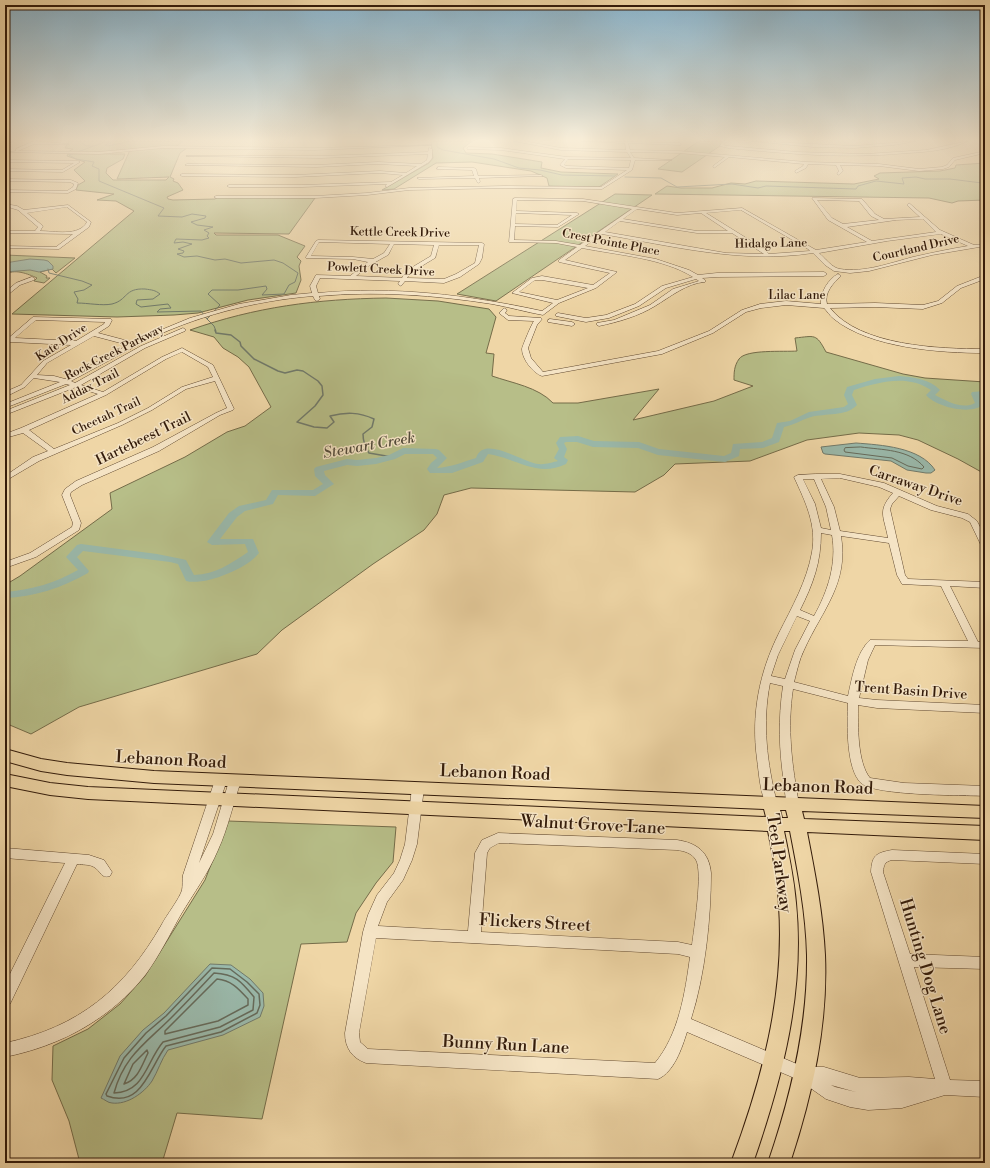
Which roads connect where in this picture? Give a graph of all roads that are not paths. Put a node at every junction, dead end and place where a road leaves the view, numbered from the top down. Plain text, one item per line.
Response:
1 (217, 196) edge
2 (347, 196) edge
3 (909, 204) dead end
4 (6, 205) edge
5 (636, 208) junction
6 (22, 212) junction
7 (514, 212) junction
8 (703, 213) junction
9 (924, 218) junction
10 (619, 220) junction
11 (884, 220) junction
12 (512, 225) junction
13 (842, 226) junction
14 (5, 232) edge
15 (37, 232) junction
16 (734, 232) junction
17 (77, 233) junction
18 (601, 233) junction
19 (942, 233) junction
20 (393, 242) junction
21 (872, 242) junction
22 (437, 243) junction
23 (985, 245) edge
24 (581, 246) junction
25 (5, 247) edge
26 (974, 247) junction
27 (816, 252) junction
28 (767, 255) junction
29 (374, 261) junction
30 (827, 264) junction
31 (824, 273) junction
32 (838, 273) junction
33 (727, 276) junction
34 (352, 277) junction
35 (698, 277) junction
36 (985, 277) edge
37 (32, 279) dead end
38 (403, 280) junction
39 (703, 281) junction
40 (832, 281) junction
41 (444, 282) joint
42 (594, 287) junction
43 (5, 294) edge
44 (397, 294) junction
45 (316, 297) junction
46 (491, 302) junction
47 (554, 304) junction
48 (485, 306) junction
49 (511, 306) junction
50 (825, 306) junction
51 (504, 310) junction
52 (543, 313) junction
53 (556, 314) junction
54 (538, 319) junction
55 (548, 321) junction
56 (186, 325) junction
57 (534, 326) junction
58 (93, 334) junction
59 (8, 342) edge
60 (77, 343) junction
61 (134, 344) junction
62 (142, 347) junction
63 (985, 351) edge
64 (32, 376) junction
65 (217, 378) junction
66 (65, 382) junction
67 (75, 385) junction
68 (5, 394) edge
69 (104, 394) junction
70 (5, 406) edge
71 (5, 413) edge
72 (24, 430) junction
73 (5, 436) edge
74 (54, 452) junction
75 (816, 476) junction
76 (798, 477) joint
77 (5, 479) edge
78 (898, 492) junction
79 (817, 530) junction
80 (837, 533) junction
81 (982, 534) edge
82 (894, 541) junction
83 (985, 545) edge
84 (5, 565) edge
85 (944, 584) junction
86 (985, 585) edge
87 (795, 612) junction
88 (816, 620) junction
89 (974, 644) junction
90 (985, 645) edge
91 (766, 678) junction
92 (788, 685) junction
93 (853, 701) junction
94 (985, 709) edge
95 (5, 755) edge
96 (67, 769) junction
97 (5, 780) edge
98 (228, 781) junction
99 (418, 788) junction
100 (50, 789) junction
101 (985, 791) edge
102 (577, 794) junction
103 (222, 800) junction
104 (771, 803) junction
105 (794, 804) junction
106 (416, 808) junction
107 (985, 812) edge
108 (573, 814) junction
109 (775, 825) junction
110 (798, 826) junction
111 (985, 833) edge
112 (5, 853) edge
113 (74, 858) junction
114 (985, 859) edge
115 (106, 872) dead end
116 (370, 932) junction
117 (474, 937) junction
118 (698, 952) junction
119 (905, 960) junction
120 (985, 963) edge
121 (5, 999) edge
122 (683, 1023) junction
123 (5, 1050) edge
124 (775, 1062) junction
125 (804, 1075) junction
126 (945, 1087) junction
127 (985, 1089) edge
128 (742, 1163) edge
129 (779, 1163) edge

1 - 2 street
3 - 9 street
4 - 6 street
5 - 7 street
5 - 8 street
5 - 10 street
6 - 15 street
6 - 17 street
7 - 12 street
7 - 12 street
8 - 16 street
8 - 27 street
9 - 11 street
9 - 19 street
10 - 16 street
10 - 18 street
11 - 13 street
11 - 13 street
12 - 24 street, Crest Pointe Place
13 - 21 street
14 - 15 street
15 - 17 street
16 - 28 street
17 - 25 street
18 - 24 street
18 - 28 street, Hidalgo Lane
19 - 21 street, Hidalgo Lane
19 - 26 street
20 - 22 street, Kettle Creek Drive
20 - 29 street
20 - 29 street, Kettle Creek Drive
21 - 27 street, Hidalgo Lane
22 - 38 street
22 - 41 street, Kettle Creek Drive
23 - 26 street, Courtland Drive
24 - 35 street, Crest Pointe Place
24 - 42 street
26 - 32 street, Courtland Drive
27 - 28 street, Hidalgo Lane
27 - 30 street
29 - 34 street
30 - 31 street
30 - 32 street
31 - 32 street
31 - 33 street
31 - 40 street
32 - 40 street
33 - 35 street
33 - 39 street
34 - 38 street, Powlett Creek Drive
34 - 45 street, Powlett Creek Drive
35 - 39 street, Crest Pointe Place
35 - 53 street
36 - 50 street, Lilac Lane
37 - 43 street
38 - 41 street, Powlett Creek Drive
38 - 44 street
39 - 55 street
40 - 50 street
42 - 47 street
42 - 47 street
44 - 45 street, Rock Creek Parkway
44 - 46 street, Rock Creek Parkway
44 - 48 street, Rock Creek Parkway
45 - 56 street, Rock Creek Parkway
46 - 48 street
46 - 49 street, Rock Creek Parkway
47 - 52 street
47 - 53 street
48 - 51 street, Rock Creek Parkway
49 - 51 street
49 - 52 street, Rock Creek Parkway
50 - 57 street, Lilac Lane
50 - 63 street
51 - 54 street, Rock Creek Parkway
52 - 53 street, Rock Creek Parkway
52 - 54 street
53 - 55 street
54 - 55 street
54 - 57 street
55 - 57 street
56 - 61 street, Rock Creek Parkway
56 - 62 street, Rock Creek Parkway
58 - 59 street, Kate Drive
58 - 60 street, Kate Drive
58 - 61 street
59 - 60 street
60 - 64 street, Kate Drive
61 - 62 street
61 - 66 street, Rock Creek Parkway
62 - 67 street, Rock Creek Parkway
64 - 66 street
64 - 68 street, Kate Drive
65 - 69 street, Addax Trail
65 - 74 street, Cheetah Trail
65 - 84 street, Hartebeest Trail
66 - 67 street
66 - 70 street, Rock Creek Parkway
67 - 69 street
67 - 71 street, Rock Creek Parkway
69 - 72 street, Addax Trail
72 - 73 street, Addax Trail
72 - 74 street
74 - 77 street, Cheetah Trail
75 - 76 street, Carraway Drive
75 - 78 street, Carraway Drive
75 - 80 street, Teel Parkway
76 - 79 street, Teel Parkway
78 - 81 street, Carraway Drive
78 - 82 street
79 - 80 street
79 - 87 street, Teel Parkway
80 - 82 street
80 - 88 street, Teel Parkway
81 - 83 street, Carraway Drive
82 - 85 street
85 - 86 street
85 - 89 street
87 - 88 street
87 - 91 street, Teel Parkway
88 - 92 street, Teel Parkway
89 - 90 street
89 - 93 street
91 - 92 street, Trent Basin Drive
91 - 104 street, Teel Parkway
92 - 93 street, Trent Basin Drive
92 - 105 street, Teel Parkway
93 - 94 street, Trent Basin Drive
93 - 101 street
95 - 96 main road, Lebanon Road
96 - 98 main road, Lebanon Road
96 - 100 main road
97 - 100 main road
98 - 99 main road, Lebanon Road
98 - 103 street
99 - 102 main road, Lebanon Road
99 - 106 street
100 - 103 main road
102 - 104 main road, Lebanon Road
102 - 108 main road
103 - 106 main road
103 - 123 street
104 - 105 main road, Lebanon Road
104 - 109 main road, Teel Parkway
105 - 107 main road, Lebanon Road
105 - 110 main road, Teel Parkway
106 - 108 main road
106 - 116 street
108 - 109 main road
109 - 110 main road
109 - 124 main road, Teel Parkway
110 - 111 main road
110 - 125 main road, Teel Parkway
112 - 113 street
113 - 115 street
113 - 121 street
114 - 119 street, Hunting Dog Lane
116 - 117 street, Flickers Street
116 - 122 street, Bunny Run Lane
117 - 118 street, Flickers Street
117 - 118 street, Walnut Grove Lane
118 - 122 street
119 - 120 street
119 - 126 street, Hunting Dog Lane
122 - 124 street
124 - 125 street
124 - 128 main road, Teel Parkway
125 - 126 street
125 - 129 main road, Teel Parkway
126 - 127 street

